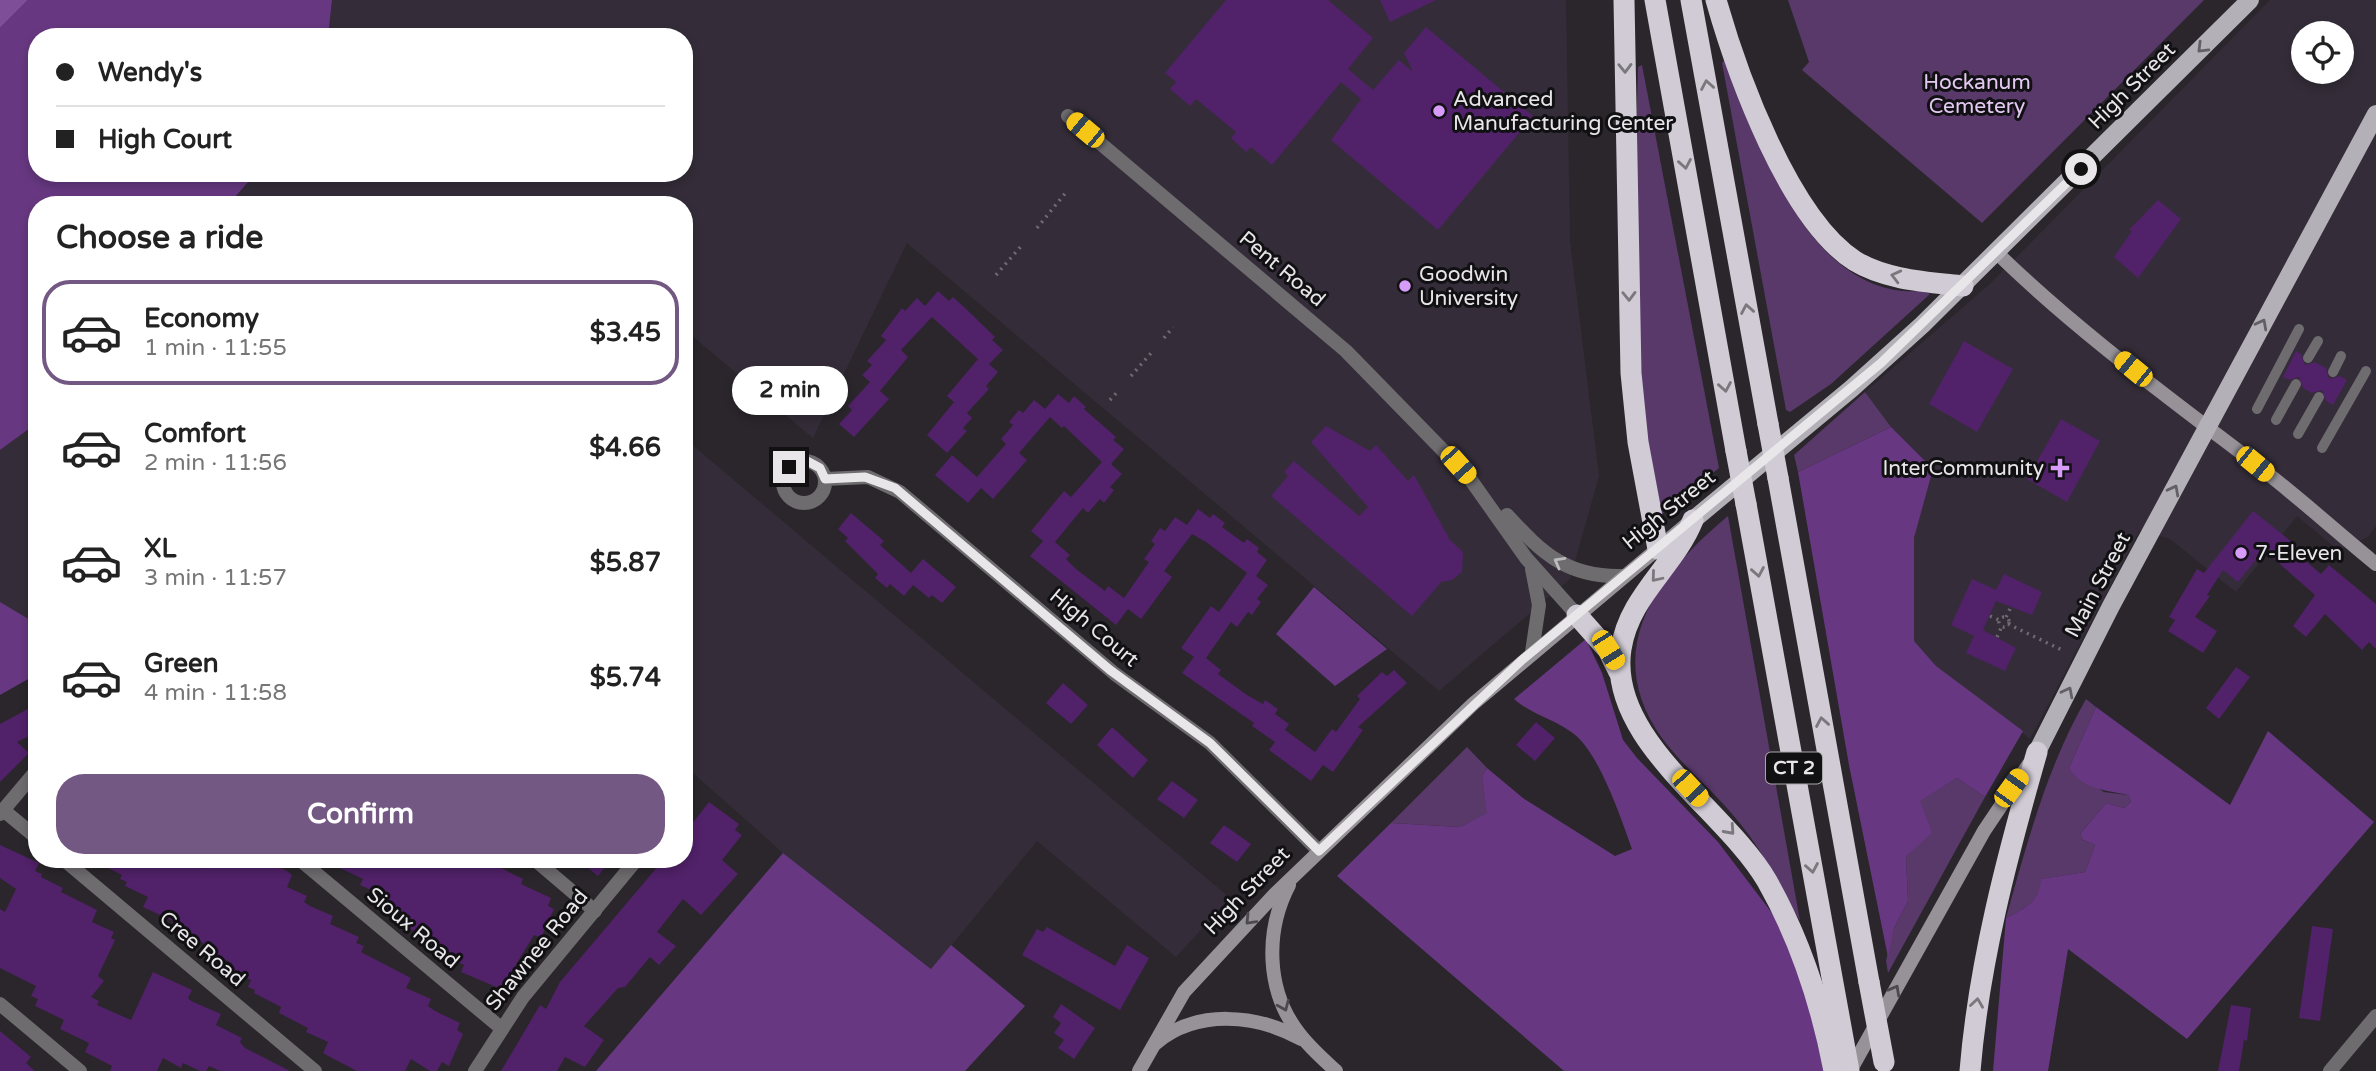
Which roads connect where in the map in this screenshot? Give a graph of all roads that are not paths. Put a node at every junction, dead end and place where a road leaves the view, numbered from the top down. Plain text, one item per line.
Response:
1 (1623, 0) edge
2 (1655, 0) edge
3 (1691, 0) edge
4 (1716, 0) edge
5 (2250, 0) edge
6 (2376, 114) edge
7 (1068, 116) dead end
8 (1997, 253) junction
9 (1963, 286) junction
10 (2299, 329) dead end
11 (2318, 341) dead end
12 (2341, 356) dead end
13 (2308, 358) dead end
14 (2366, 371) dead end
15 (2333, 372) dead end
16 (2296, 384) dead end
17 (2319, 397) dead end
18 (2257, 409) dead end
19 (2276, 420) dead end
20 (2207, 428) junction
21 (2298, 434) dead end
22 (2322, 448) dead end
23 (1458, 465) junction
24 (825, 479) dead end
25 (1693, 520) junction
26 (1658, 548) junction
27 (1527, 558) junction
28 (2376, 564) edge
29 (1624, 576) junction
30 (1577, 615) junction
31 (1532, 652) junction
32 (1621, 676) junction
33 (2037, 752) junction
34 (28, 781) edge
35 (2, 812) edge
36 (28, 831) edge
37 (1319, 851) junction
38 (74, 868) edge
39 (310, 868) edge
40 (545, 868) edge
41 (630, 868) edge
42 (1297, 872) junction
43 (596, 911) junction
44 (0, 1004) edge
45 (2376, 1016) edge
46 (501, 1028) junction
47 (1306, 1041) junction
48 (1152, 1047) junction
49 (1832, 1062) edge
50 (1885, 1066) edge
51 (80, 1071) edge
52 (315, 1071) edge
53 (475, 1071) edge
54 (1139, 1071) edge
55 (1336, 1071) edge
56 (1849, 1071) edge
57 (1970, 1071) edge
58 (2330, 1071) edge

1 -> 26 highway
2 -> 56 highway, CT 2, bridge
50 -> 3 highway, CT 2, bridge
9 -> 4 highway
5 -> 8 main road, High Street
20 -> 6 main road, Main Street
7 - 23 street, Pent Road
8 - 9 main road, High Street
8 - 20 main road
9 - 25 main road, High Street
10 - 18 lane
11 - 13 lane
12 - 15 lane
14 - 22 lane
16 - 19 lane
17 - 21 lane
20 - 28 main road
33 -> 20 main road, Main Street
23 - 27 street, Pent Road
29 -> 23 street, Pent Road
24 - 37 street, High Court
25 - 26 main road, High Street
25 -> 32 highway
26 - 29 main road, High Street
27 - 30 street, Pent Road
27 - 31 street, Pent Road
29 - 30 main road, High Street
30 - 31 main road, High Street
30 - 32 highway
31 - 37 main road, High Street
32 -> 49 highway
56 -> 33 main road, Main Street
57 -> 33 highway
34 - 35 street
35 - 36 street
37 - 42 main road, High Street
38 - 52 street, Cree Road
39 - 46 street, Sioux Road
40 - 43 street
41 - 43 street, Shawnee Road
42 -> 47 main road
42 -> 48 main road, High Street
43 - 46 street, Shawnee Road
44 - 51 street
45 - 58 street
46 - 53 street, Shawnee Road
47 - 48 main road
47 - 55 main road
48 - 54 main road, High Street

